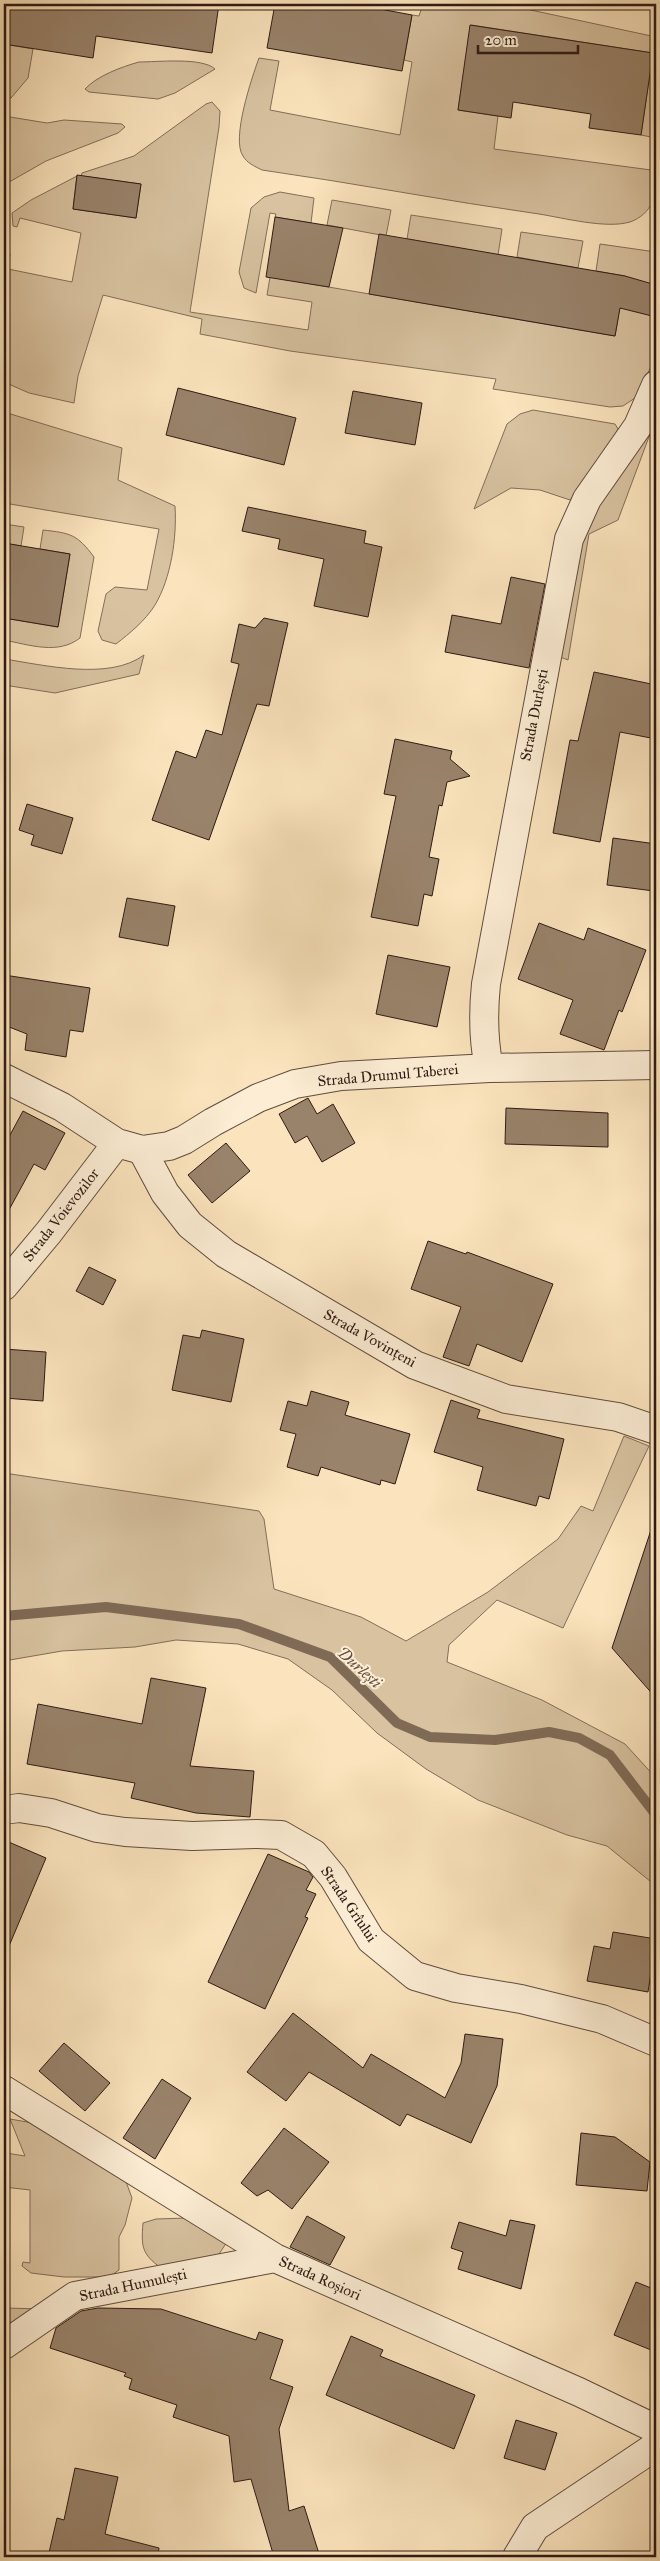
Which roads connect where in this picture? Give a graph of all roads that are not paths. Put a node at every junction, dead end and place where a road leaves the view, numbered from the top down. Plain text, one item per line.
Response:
1 (656, 385) edge
2 (656, 1065) edge
3 (489, 1068) junction
4 (4, 1078) edge
5 (130, 1146) junction
6 (4, 1286) edge
7 (656, 1430) edge
8 (4, 1810) edge
9 (656, 2042) edge
10 (4, 2090) edge
11 (275, 2258) junction
12 (4, 2344) edge
13 (656, 2429) edge
14 (656, 2446) edge
15 (517, 2557) edge

1 - 3 street, Strada Durlești
2 - 3 street, Strada Drumul Taberei
3 - 5 street, Strada Drumul Taberei
4 - 5 street
5 - 6 street, Strada Voievozilor
5 - 7 street, Strada Vovințeni
8 - 9 street, Strada Grîului
10 - 11 street, Strada Roșiori
11 - 12 street, Strada Humulești
11 - 13 street, Strada Roșiori
14 - 15 street

